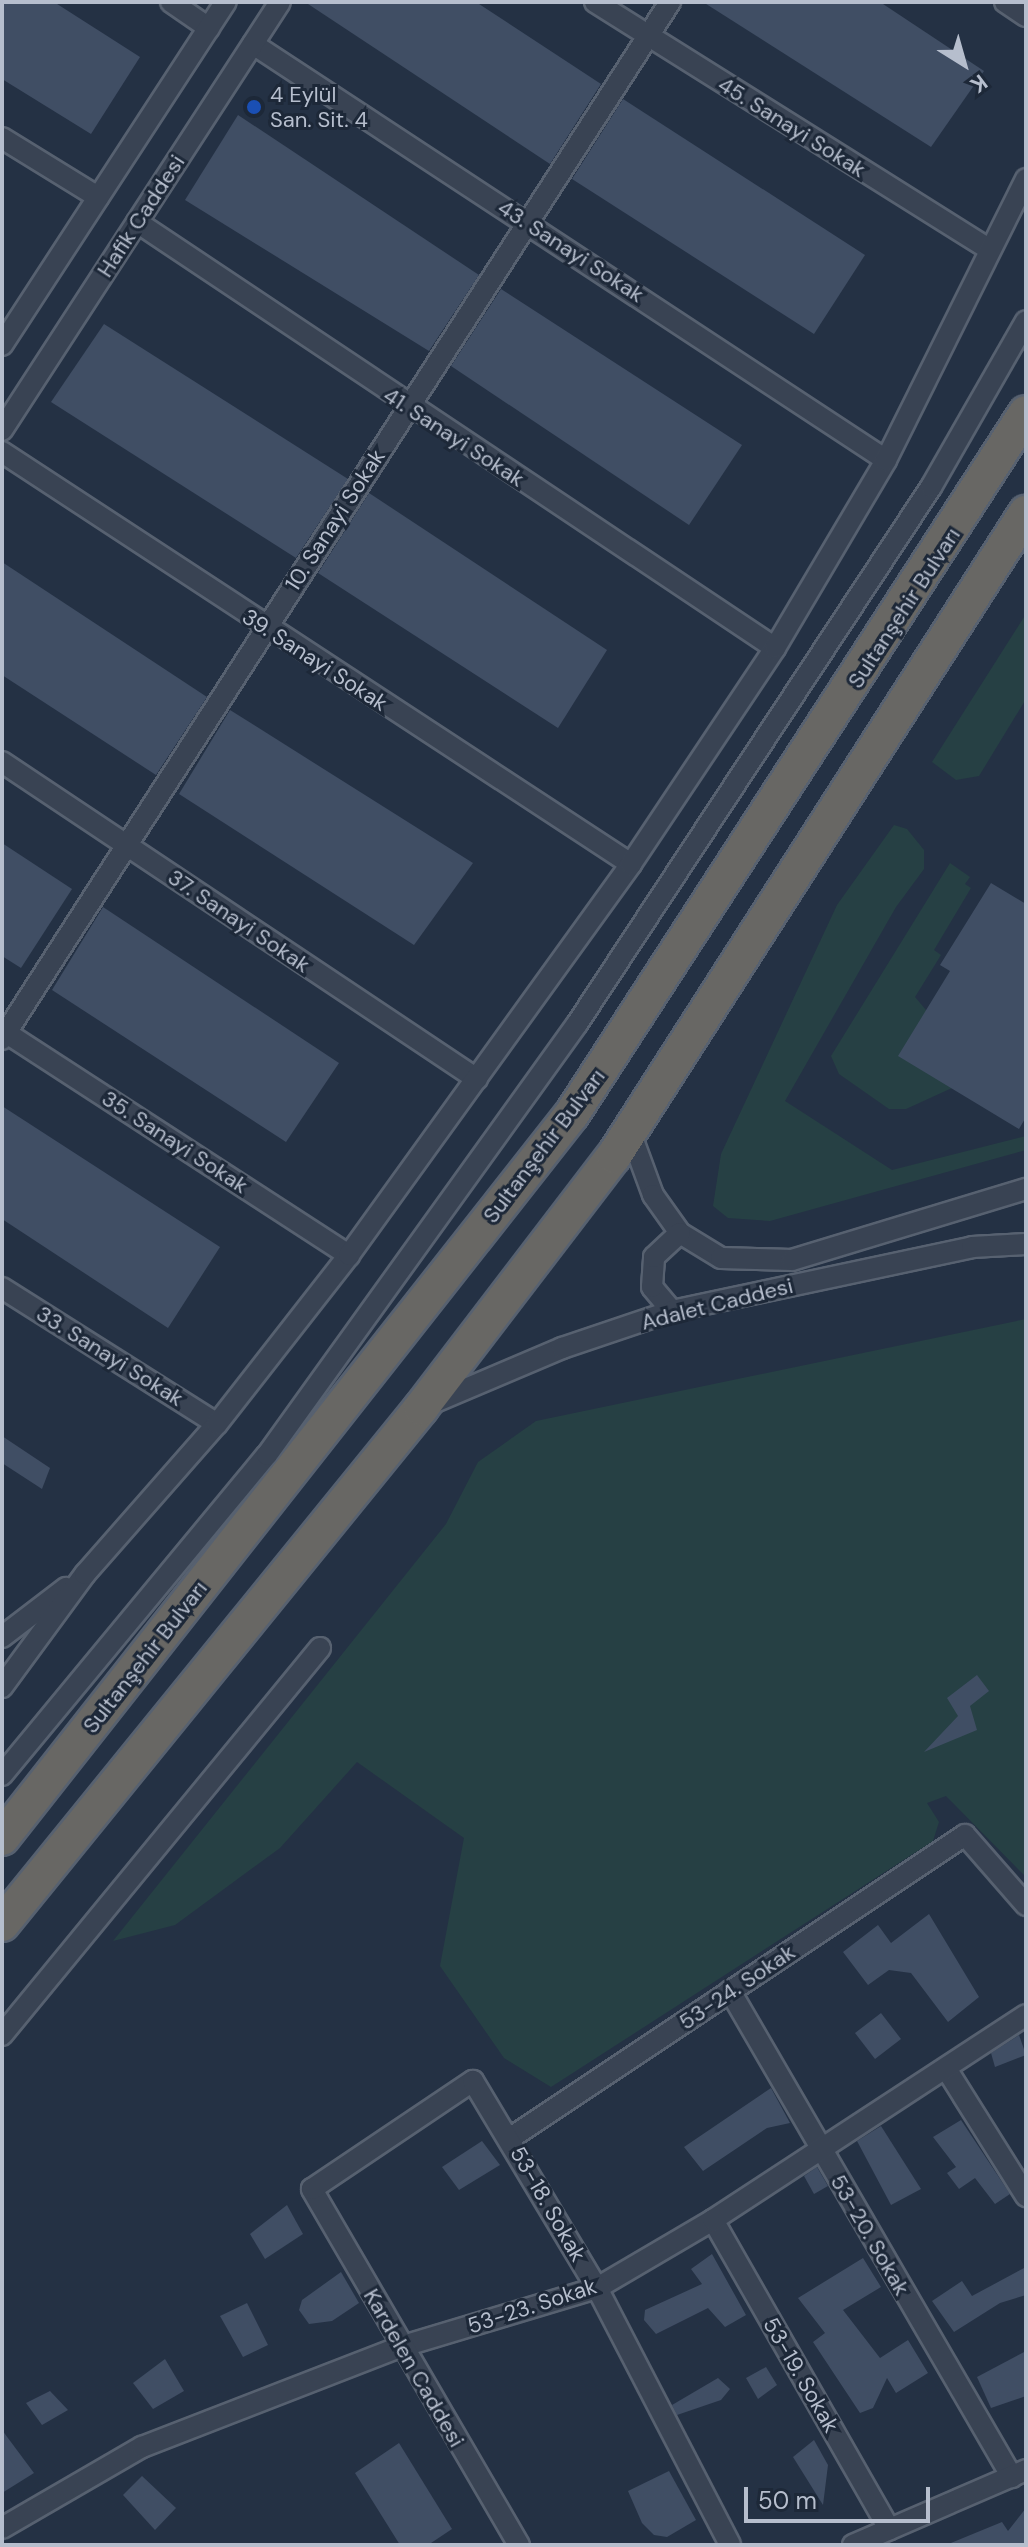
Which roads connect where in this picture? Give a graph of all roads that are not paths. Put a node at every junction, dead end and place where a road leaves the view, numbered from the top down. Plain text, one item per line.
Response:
1 (171, 2) edge
2 (226, 2) edge
3 (280, 2) edge
4 (595, 2) edge
5 (670, 2) edge
6 (1005, 2) edge
7 (1026, 16) edge
8 (209, 28) junction
9 (647, 37) junction
10 (253, 44) junction
11 (2, 138) edge
12 (1026, 179) edge
13 (98, 197) junction
14 (137, 222) junction
15 (527, 222) junction
16 (990, 250) junction
17 (1026, 321) edge
18 (2, 345) edge
19 (407, 407) junction
20 (1026, 413) edge
21 (2, 430) edge
22 (2, 452) edge
23 (886, 460) junction
24 (1026, 513) edge
25 (265, 628) junction
26 (775, 648) junction
27 (2, 762) edge
28 (125, 844) junction
29 (631, 864) junction
30 (3, 1034) edge
31 (477, 1079) junction
32 (630, 1132) junction
33 (1026, 1189) edge
34 (680, 1233) junction
35 (1026, 1244) edge
36 (349, 1255) junction
37 (2, 1288) edge
38 (672, 1311) junction
39 (421, 1408) junction
40 (217, 1424) junction
41 (85, 1574) junction
42 (2, 1637) edge
43 (320, 1648) dead end
44 (2, 1687) edge
45 (2, 1775) edge
46 (2, 1838) edge
47 (1026, 1905) edge
48 (2, 1924) edge
49 (730, 1991) junction
50 (1026, 2015) edge
51 (2, 2035) edge
52 (947, 2070) junction
53 (509, 2139) junction
54 (820, 2148) junction
55 (312, 2189) joint
56 (1026, 2196) edge
57 (713, 2220) junction
58 (597, 2288) junction
59 (400, 2347) junction
60 (1019, 2474) edge
61 (2, 2528) edge
62 (889, 2529) junction
63 (519, 2545) edge
64 (730, 2545) edge
65 (853, 2545) edge

1 - 8 street
2 - 8 street, Hafik Caddesi
3 - 10 street, Hafik Caddesi
4 - 9 street, 45. Sanayi Sokak
5 - 9 street, 10. Sanayi Sokak
6 - 7 street
8 - 13 street, Hafik Caddesi
9 - 15 street, 10. Sanayi Sokak
9 - 16 street, 45. Sanayi Sokak
10 - 14 street, Hafik Caddesi
10 - 15 street, 43. Sanayi Sokak
11 - 13 street
12 - 16 street
13 - 18 street, Hafik Caddesi
14 - 19 street, 41. Sanayi Sokak
14 - 21 street, Hafik Caddesi
15 - 19 street, 10. Sanayi Sokak
15 - 23 street, 43. Sanayi Sokak
16 - 23 street
17 - 45 street
19 - 25 street, 10. Sanayi Sokak
19 - 26 street, 41. Sanayi Sokak
20 - 46 highway, Sultanşehir Bulvarı
22 - 25 street, 39. Sanayi Sokak
23 - 26 street
24 - 32 highway
25 - 28 street, 10. Sanayi Sokak
25 - 29 street, 39. Sanayi Sokak
26 - 29 street
27 - 28 street, 37. Sanayi Sokak
28 - 30 street, 10. Sanayi Sokak
28 - 31 street, 37. Sanayi Sokak
29 - 31 street
30 - 36 street, 35. Sanayi Sokak
31 - 36 street
32 - 34 street, Adalet Caddesi
32 - 39 highway
33 - 34 street, Adalet Caddesi
34 - 38 street
35 - 38 street, Adalet Caddesi
36 - 40 street
37 - 40 street, 33. Sanayi Sokak
38 - 39 street, Adalet Caddesi
39 - 48 highway
40 - 41 street
41 - 42 street
41 - 44 street
43 - 51 street
47 - 49 street, 53-24. Sokak
49 - 53 street, 53-24. Sokak
49 - 54 street, 53-20. Sokak
50 - 52 street, 53-23. Sokak
52 - 54 street, 53-23. Sokak
52 - 56 street
53 - 55 street, 53-18. Sokak
53 - 58 street, 53-18. Sokak
54 - 57 street, 53-23. Sokak
54 - 60 street, 53-20. Sokak
55 - 59 street, Kardelen Caddesi
57 - 58 street, 53-23. Sokak
57 - 62 street, 53-19. Sokak
58 - 59 street, 53-23. Sokak
58 - 64 street, 53-18. Sokak
59 - 61 street, 53-23. Sokak
59 - 63 street, Kardelen Caddesi
60 - 62 street
62 - 65 street

